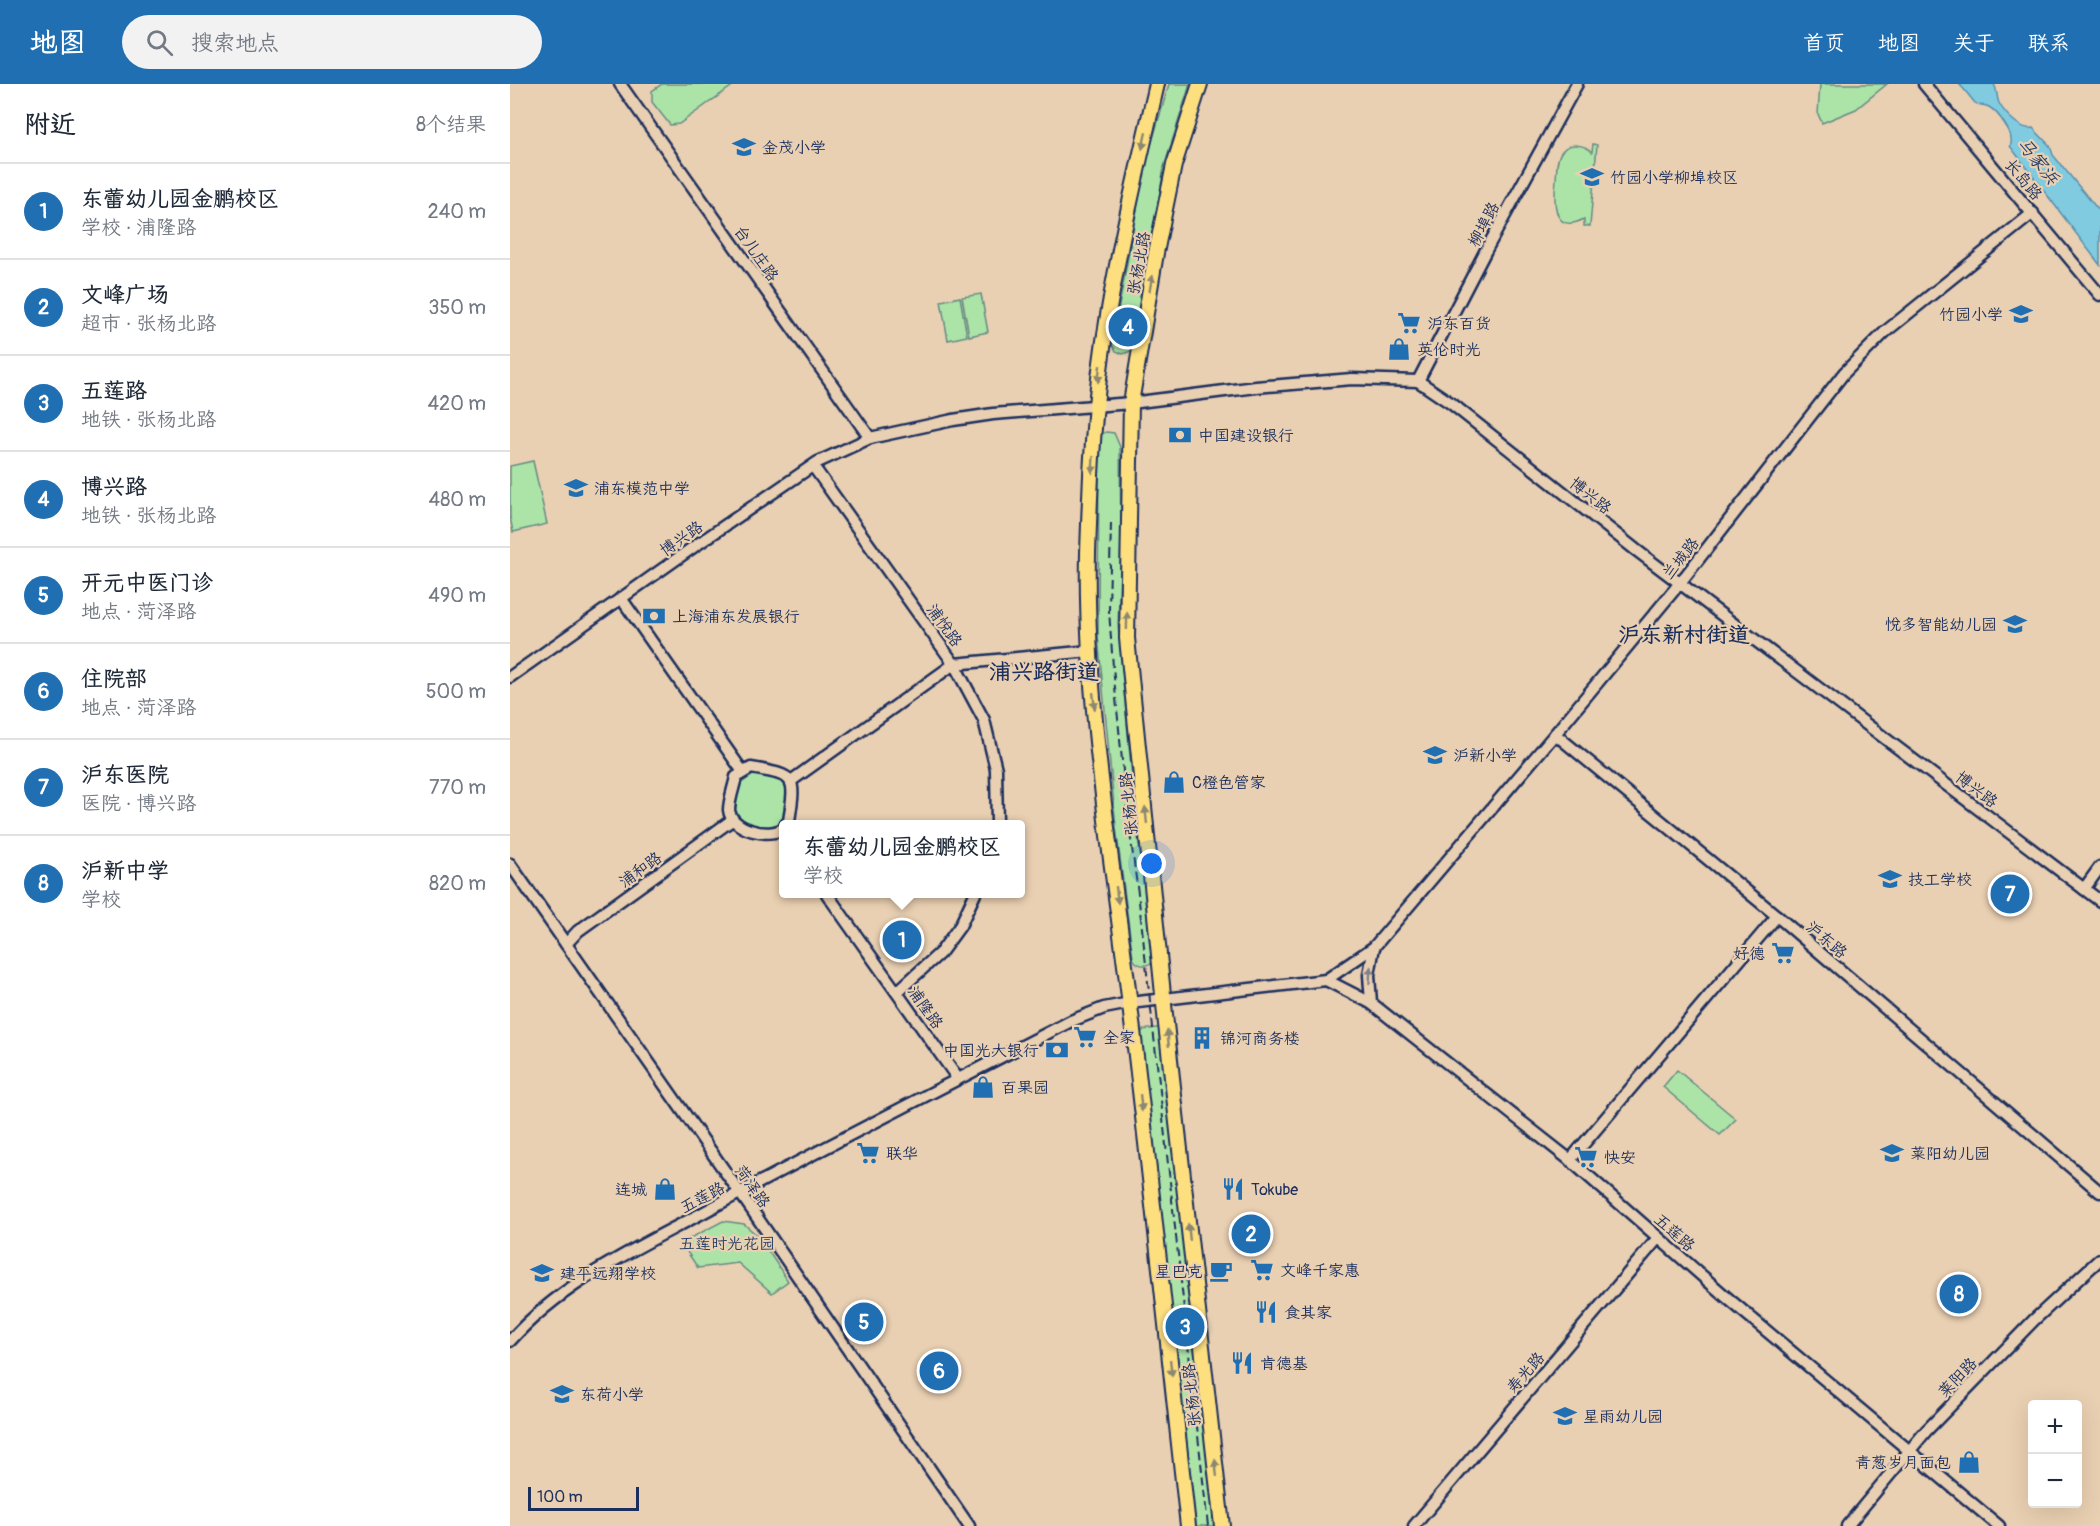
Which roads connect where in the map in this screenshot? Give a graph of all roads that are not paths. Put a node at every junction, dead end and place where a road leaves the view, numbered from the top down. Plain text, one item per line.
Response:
1 (620, 84) edge
2 (1157, 84) edge
3 (1200, 84) edge
4 (1577, 84) edge
5 (1924, 84) edge
6 (2033, 213) junction
7 (2100, 295) edge
8 (1419, 381) junction
9 (1131, 403) junction
10 (1095, 406) junction
11 (870, 438) junction
12 (813, 466) junction
13 (1680, 583) junction
14 (621, 598) junction
15 (1090, 651) junction
16 (954, 664) junction
17 (510, 678) edge
18 (1555, 734) junction
19 (743, 772) junction
20 (791, 781) junction
21 (732, 820) junction
22 (789, 820) edge
23 (997, 820) edge
24 (779, 831) edge
25 (510, 864) edge
26 (2100, 867) edge
27 (2084, 889) junction
28 (830, 898) edge
29 (973, 898) edge
30 (2100, 901) edge
31 (1778, 916) junction
32 (566, 944) junction
33 (1374, 947) junction
34 (1326, 980) junction
35 (897, 992) junction
36 (1164, 999) junction
37 (1130, 1003) junction
38 (1371, 1003) junction
39 (958, 1079) junction
40 (1570, 1160) junction
41 (2100, 1192) edge
42 (740, 1193) junction
43 (1658, 1238) junction
44 (2100, 1259) edge
45 (510, 1341) edge
46 (1909, 1450) junction
47 (969, 1526) edge
48 (1188, 1526) edge
49 (1222, 1526) edge
50 (1414, 1526) edge
51 (1847, 1526) edge
52 (1999, 1526) edge

1 - 11 street, 台儿庄路
2 -> 10 main road, 张杨北路
9 -> 3 main road, 张杨北路
4 - 8 street, 柳埠路
5 - 6 street, 长岛路
6 - 7 street, 长岛路
6 - 13 street, 兰城路
8 - 9 street, 博兴路
8 - 13 street, 博兴路
9 - 10 street, 博兴路
36 -> 9 main road, 张杨北路
10 - 11 street, 博兴路
10 -> 15 main road, 张杨北路
11 - 12 street, 博兴路
12 - 14 street, 博兴路
12 - 16 street, 浦悦路
13 - 18 street, 兰城路
13 - 27 street, 博兴路
14 - 17 street, 博兴路
14 - 19 street
15 - 16 street
15 -> 37 main road, 张杨北路
16 - 20 street
16 - 23 street, 浦悦路
18 - 31 street, 沪东路
18 - 33 street, 兰城路
19 - 20 street
19 - 21 street
20 - 22 street
21 - 24 street
21 - 32 street, 浦和路
25 - 32 street, 菏泽路
26 - 27 street
27 - 30 street, 博兴路
28 - 35 street, 浦隆路
29 - 35 street
31 - 40 street
31 - 41 street, 沪东路
32 - 42 street, 菏泽路
33 - 34 street, 兰城路
38 -> 33 street
34 - 36 street, 五莲路
34 - 38 street, 五莲路
35 - 39 street, 浦隆路
36 - 37 street, 五莲路
49 -> 36 main road, 张杨北路
37 - 39 street, 五莲路
37 -> 48 main road, 张杨北路
38 - 40 street, 五莲路
39 - 42 street, 五莲路
40 - 43 street, 五莲路
42 - 45 street, 五莲路
42 - 47 street, 菏泽路
43 - 46 street, 五莲路
43 - 50 street, 寿光路
44 - 46 street, 莱阳路
46 - 51 street, 莱阳路
46 - 52 street, 五莲路

